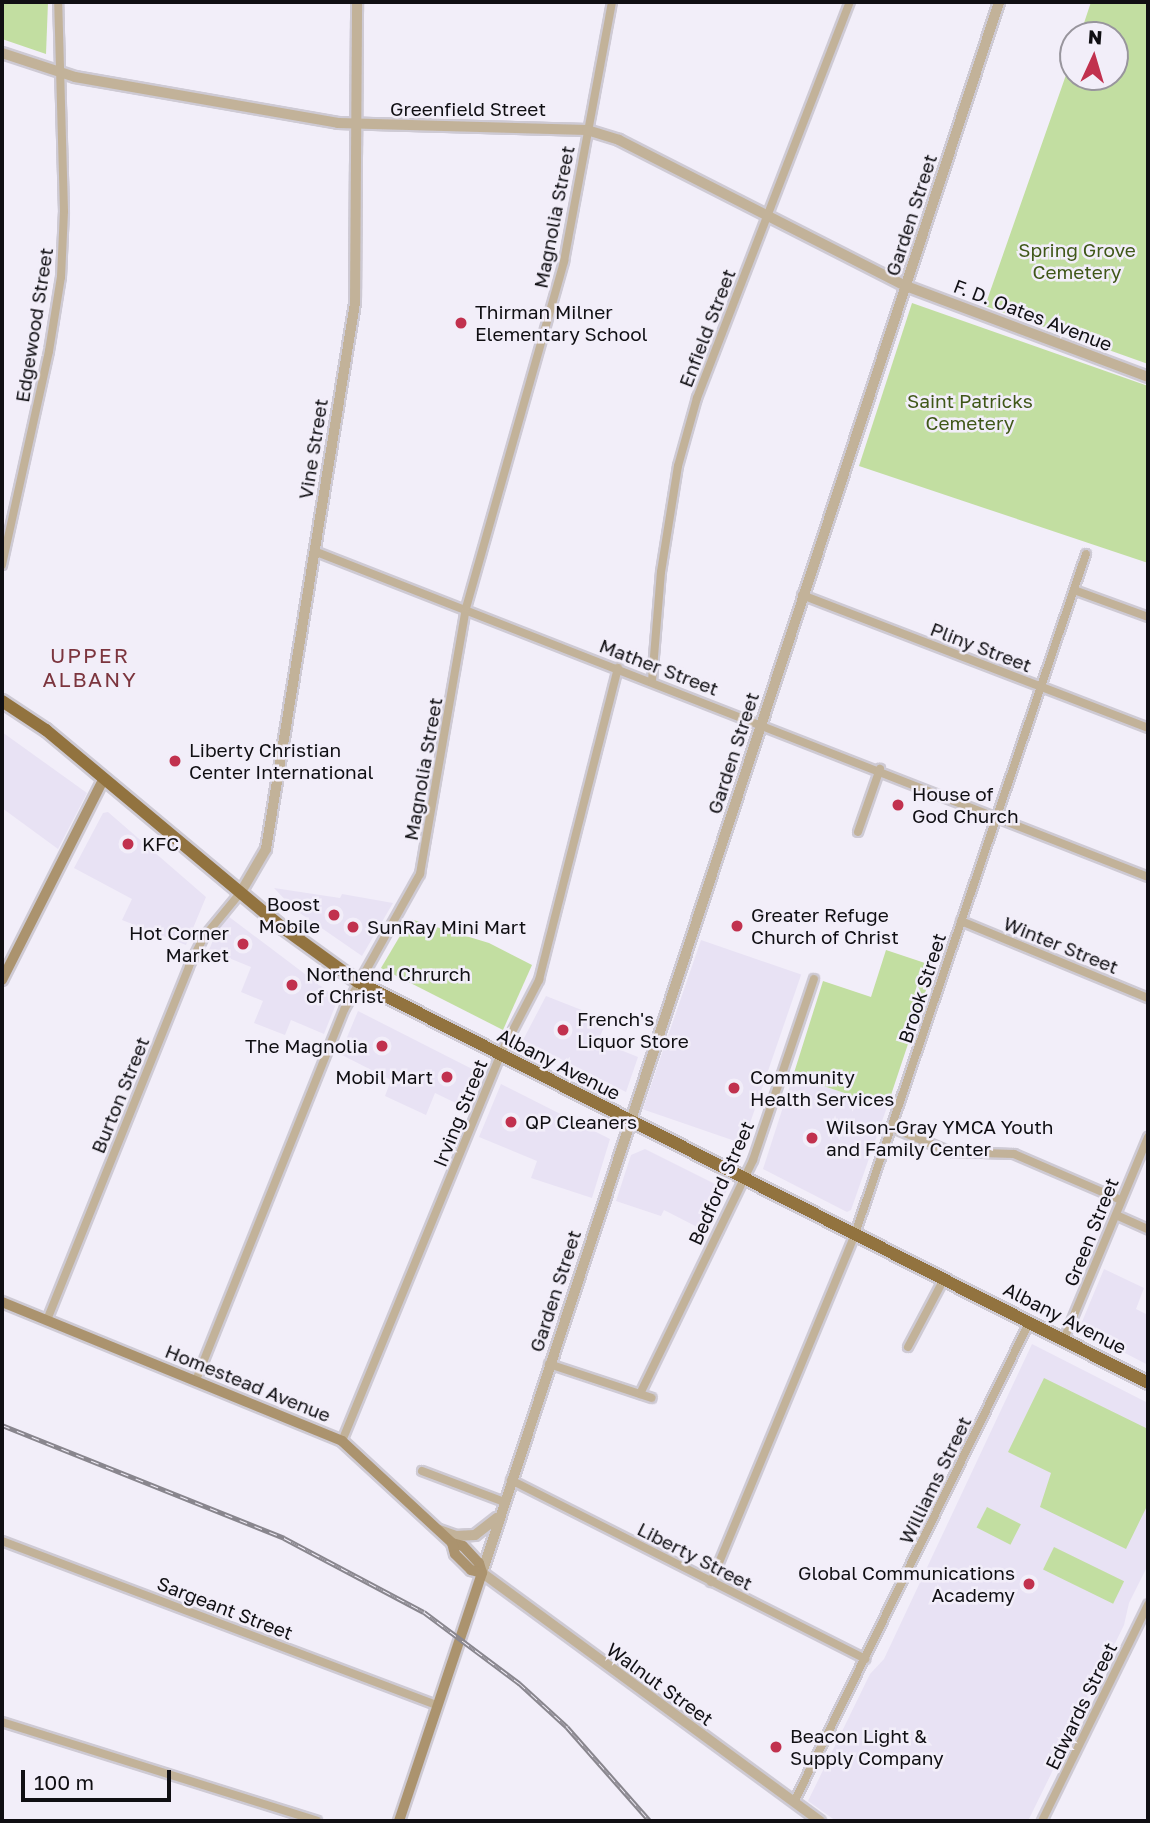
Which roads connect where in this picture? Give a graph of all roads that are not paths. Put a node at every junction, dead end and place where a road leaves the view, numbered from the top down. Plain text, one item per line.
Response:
1 (58, 2) edge
2 (357, 2) edge
3 (612, 2) edge
4 (850, 2) edge
5 (999, 2) edge
6 (2, 52) edge
7 (60, 72) junction
8 (357, 125) junction
9 (587, 130) junction
10 (766, 217) junction
11 (906, 286) junction
12 (1148, 377) edge
13 (314, 551) junction
14 (1086, 554) dead end
15 (2, 565) edge
16 (1074, 590) junction
17 (802, 595) junction
18 (466, 608) junction
19 (1148, 617) edge
20 (618, 668) junction
21 (652, 681) junction
22 (1040, 686) junction
23 (2, 701) edge
24 (761, 724) junction
25 (1148, 728) edge
26 (880, 769) junction
27 (104, 778) junction
28 (996, 816) junction
29 (858, 832) dead end
30 (1148, 877) edge
31 (241, 892) junction
32 (961, 921) junction
33 (814, 979) dead end
34 (2, 980) edge
35 (358, 982) junction
36 (1148, 998) edge
37 (500, 1055) junction
38 (629, 1121) junction
39 (893, 1128) junction
40 (1148, 1137) edge
41 (744, 1178) junction
42 (1121, 1200) junction
43 (1116, 1215) junction
44 (1148, 1229) edge
45 (855, 1234) junction
46 (944, 1279) junction
47 (2, 1302) edge
48 (47, 1320) junction
49 (1030, 1321) junction
50 (1064, 1339) junction
51 (908, 1347) dead end
52 (549, 1364) junction
53 (196, 1380) junction
54 (1148, 1383) edge
55 (640, 1394) junction
56 (652, 1398) dead end
57 (342, 1441) junction
58 (422, 1471) dead end
59 (511, 1480) junction
60 (504, 1502) junction
61 (500, 1515) junction
62 (438, 1530) junction
63 (2, 1541) edge
64 (482, 1573) junction
65 (711, 1582) junction
66 (1148, 1605) edge
67 (865, 1659) junction
68 (437, 1705) junction
69 (2, 1722) edge
70 (794, 1802) junction
71 (317, 1821) edge
72 (399, 1821) edge
73 (820, 1821) edge
74 (1042, 1821) edge

1 - 7 street, Edgewood Street
2 - 8 street, Vine Street
3 - 9 street, Magnolia Street
4 - 10 street, Enfield Street
5 - 11 street, Garden Street
6 - 7 street, Greenfield Street
7 - 8 street, Greenfield Street
7 - 15 street, Edgewood Street
8 - 9 street, Greenfield Street
8 - 13 street, Vine Street
9 - 10 street, Greenfield Street
9 - 18 street, Magnolia Street
10 - 11 street, Greenfield Street
10 - 21 street, Enfield Street
11 - 12 street, F. D. Oates Avenue
11 - 17 street, Garden Street
13 - 18 street, Mather Street
13 - 31 street, Vine Street
14 - 16 street, Brook Street
16 - 19 street
16 - 22 street, Brook Street
17 - 22 street, Pliny Street
17 - 24 street, Garden Street
18 - 20 street, Mather Street
18 - 35 street, Magnolia Street
20 - 21 street, Mather Street
20 - 37 street, Irving Street
21 - 24 street, Mather Street
22 - 25 street, Pliny Street
22 - 28 street, Brook Street
23 - 27 highway, Albany Avenue
24 - 26 street, Mather Street
24 - 38 street, Garden Street
26 - 28 street, Mather Street
26 - 29 street
27 - 31 highway, Albany Avenue
27 - 34 main road
28 - 30 street, Mather Street
28 - 32 street, Brook Street
31 - 35 highway, Albany Avenue
31 - 48 street, Burton Street
32 - 36 street, Winter Street
32 - 39 street, Brook Street
33 - 41 street, Bedford Street
35 - 37 highway, Albany Avenue
35 - 53 street, Magnolia Street
37 - 38 highway, Albany Avenue
37 - 57 street, Irving Street
38 - 41 highway, Albany Avenue
38 - 52 street, Garden Street
39 - 42 street
39 - 45 street, Brook Street
40 - 42 street, Green Street
41 - 45 highway, Albany Avenue
41 - 55 street, Bedford Street
42 - 43 street, Green Street
43 - 44 street
43 - 50 street, Green Street
45 - 46 highway, Albany Avenue
45 - 65 street, Brook Street
46 - 49 highway, Albany Avenue
46 - 51 street
47 - 48 main road, Homestead Avenue
48 - 53 main road, Homestead Avenue
49 - 50 highway, Albany Avenue
49 - 67 street, Williams Street
50 - 54 highway, Albany Avenue
52 - 55 street
52 - 59 street, Garden Street
53 - 57 main road, Homestead Avenue
55 - 56 street
57 - 62 main road, Homestead Avenue
58 - 60 street
59 - 60 street, Garden Street
59 - 65 street, Liberty Street
60 - 61 street, Garden Street
61 - 62 street
61 - 64 street, Garden Street
62 - 64 main road, Homestead Avenue
63 - 68 street, Sargeant Street
64 - 68 main road, Garden Street
64 - 70 street, Walnut Street
65 - 67 street, Liberty Street
66 - 74 street, Edwards Street
67 - 70 street, Williams Street
68 - 72 main road, Garden Street
69 - 71 street
70 - 73 street, Walnut Street

